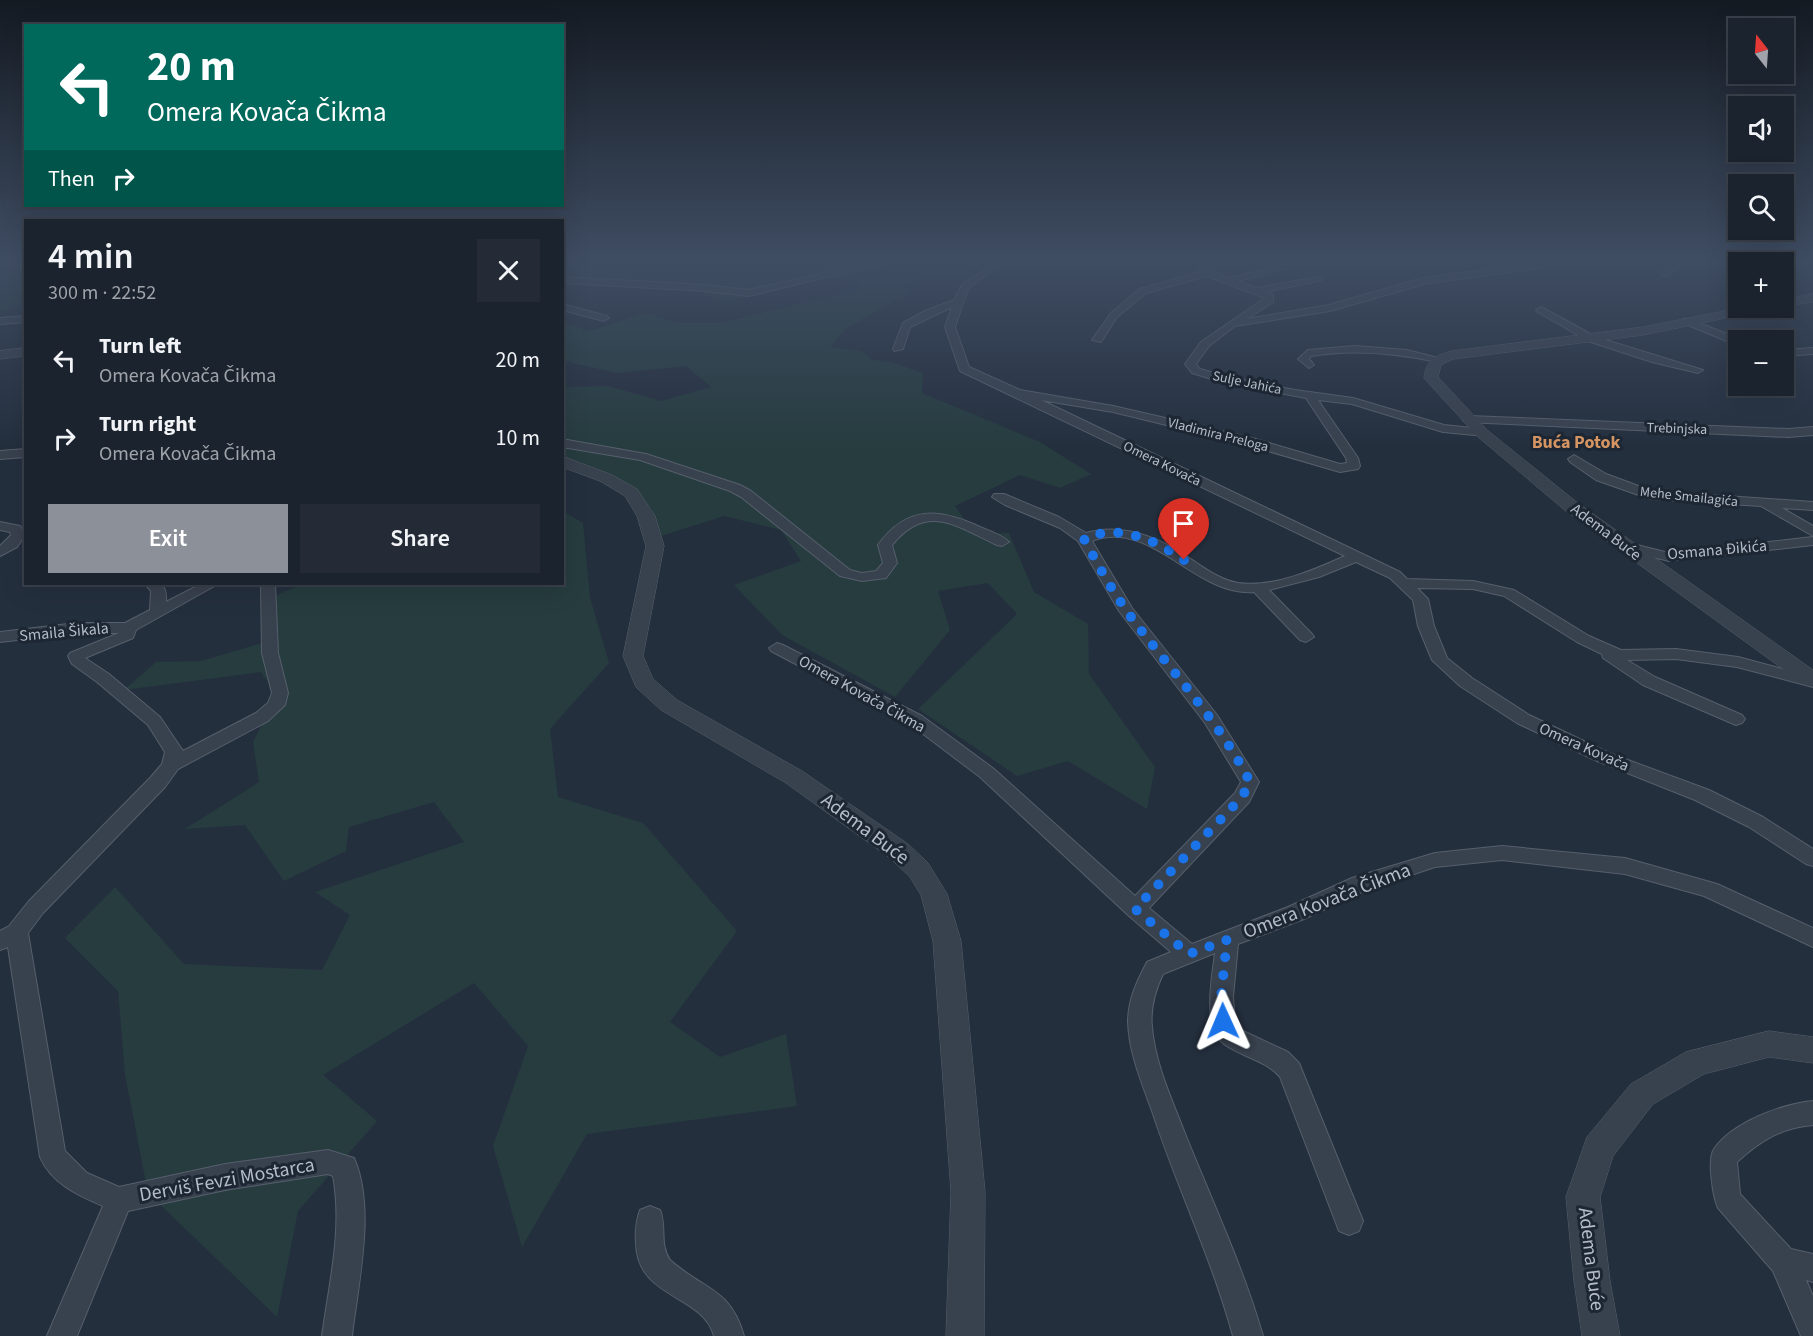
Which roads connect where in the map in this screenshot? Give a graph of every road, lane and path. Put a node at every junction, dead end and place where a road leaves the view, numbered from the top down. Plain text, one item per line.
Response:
1 (909, 323) edge
2 (951, 323) edge
3 (1108, 323) edge
4 (1236, 323) edge
5 (1564, 323) edge
6 (1674, 323) edge
7 (1692, 323) edge
8 (1232, 324) joint
9 (1728, 338) edge
10 (1592, 339) junction
11 (1097, 340) dead end
12 (898, 349) dead end
13 (1813, 351) edge
14 (24, 352) edge
15 (1794, 352) edge
16 (0, 355) edge
17 (1437, 359) junction
18 (1309, 365) dead end
19 (1698, 370) dead end
20 (1017, 393) junction
21 (1310, 396) junction
22 (1469, 420) junction
23 (1813, 431) edge
24 (1482, 433) junction
25 (564, 443) edge
26 (24, 453) edge
27 (0, 455) edge
28 (1574, 459) dead end
29 (570, 466) edge
30 (999, 497) dead end
31 (1766, 504) junction
32 (1813, 506) edge
33 (0, 526) edge
34 (1813, 532) edge
35 (1084, 539) junction
36 (1813, 541) edge
37 (1002, 542) dead end
38 (1623, 545) junction
39 (0, 552) edge
40 (1355, 557) junction
41 (1404, 583) junction
42 (153, 585) edge
43 (209, 585) edge
44 (268, 585) edge
45 (1258, 587) junction
46 (158, 612) junction
47 (128, 628) junction
48 (1306, 637) dead end
49 (0, 638) edge
50 (777, 648) dead end
51 (1604, 651) junction
52 (1813, 681) edge
53 (1736, 719) dead end
54 (171, 765) junction
55 (1813, 859) edge
56 (1135, 909) junction
57 (8, 937) edge
58 (1813, 938) edge
59 (1227, 940) junction
60 (1189, 954) junction
61 (1813, 1050) edge
62 (1813, 1113) edge
63 (119, 1200) junction
64 (650, 1220) dead end
65 (1349, 1221) dead end
66 (1783, 1261) junction
67 (1813, 1268) edge
68 (1813, 1329) edge
69 (62, 1336) edge
70 (337, 1336) edge
71 (729, 1336) edge
72 (965, 1336) edge
73 (1248, 1336) edge
74 (1601, 1336) edge

1 - 12 street
2 - 20 street, Vladimira Preloga
3 - 11 street
4 - 8 street, Sulje Jahića
5 - 10 street
6 - 10 street
7 - 9 street
8 - 21 street, Sulje Jahića
10 - 17 street
10 - 19 street
13 - 15 street
14 - 16 street
17 - 18 street
17 - 22 street, Adema Buće
20 - 21 street, Vladimira Preloga
20 - 40 street, Omera Kovača
21 - 24 street
22 - 23 street, Trebinjska
22 - 24 street, Adema Buće
24 - 38 street, Adema Buće
25 - 37 street
26 - 27 street
28 - 31 street, Mehe Smailagića
29 - 72 street, Adema Buće
30 - 35 street
31 - 32 street, Mehe Smailagića
31 - 34 street
33 - 39 street
35 - 45 street
35 - 56 street
36 - 38 street, Osmana Đikića
38 - 52 street, Adema Buće
40 - 41 street, Omera Kovača
40 - 45 street
41 - 51 street, Omera Kovača
41 - 55 street, Omera Kovača
42 - 46 street
43 - 46 street, Smaila Šikala
44 - 54 street
45 - 48 street
46 - 47 street, Smaila Šikala
47 - 49 street, Smaila Šikala
47 - 54 street, Smaila Šikala
50 - 56 street, Omera Kovača Čikma
51 - 52 street, Omera Kovača
51 - 53 street
54 - 57 street, Derviš Fevzi Mostarca
56 - 60 street, Omera Kovača Čikma
57 - 63 street, Derviš Fevzi Mostarca
58 - 59 street, Omera Kovača Čikma
59 - 60 street, Omera Kovača Čikma
59 - 65 street
60 - 73 street, Omera Kovača Čikma
61 - 74 street, Adema Buće
62 - 66 street
63 - 69 street, Derviš Fevzi Mostarca
63 - 70 street, Derviš Fevzi Mostarca
64 - 71 street
66 - 67 street
66 - 68 street

